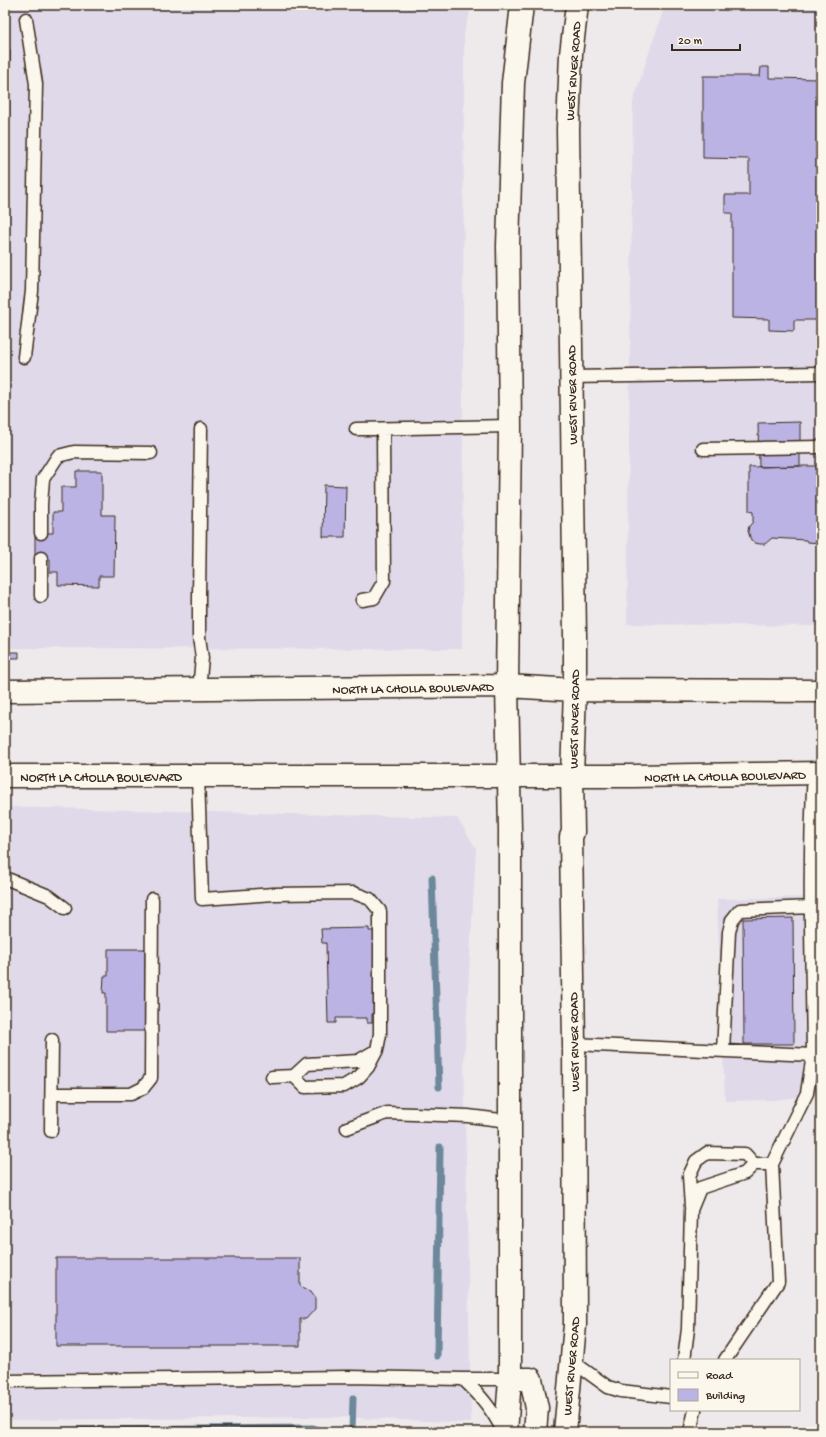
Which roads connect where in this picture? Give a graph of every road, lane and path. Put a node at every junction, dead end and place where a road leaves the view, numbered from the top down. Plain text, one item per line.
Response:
1 (522, 5) edge
2 (577, 5) edge
3 (26, 19) dead end
4 (24, 357) dead end
5 (821, 373) edge
6 (571, 378) junction
7 (510, 426) junction
8 (201, 429) dead end
9 (356, 429) dead end
10 (383, 429) junction
11 (821, 447) edge
12 (703, 449) dead end
13 (151, 453) dead end
14 (41, 533) dead end
15 (41, 558) dead end
16 (41, 596) dead end
17 (362, 600) dead end
18 (507, 686) junction
19 (199, 689) junction
20 (575, 690) junction
21 (5, 691) edge
22 (821, 691) edge
23 (817, 773) edge
24 (5, 776) edge
25 (198, 776) junction
26 (508, 776) junction
27 (572, 776) junction
28 (5, 878) edge
29 (152, 899) dead end
30 (811, 907) junction
31 (65, 908) dead end
32 (52, 1040) dead end
33 (574, 1044) junction
34 (377, 1050) junction
35 (723, 1051) junction
36 (813, 1055) junction
37 (294, 1076) junction
38 (272, 1077) dead end
39 (52, 1094) junction
40 (509, 1120) junction
41 (346, 1128) dead end
42 (51, 1131) dead end
43 (754, 1164) junction
44 (772, 1164) junction
45 (691, 1210) junction
46 (684, 1359) edge
47 (726, 1359) edge
48 (572, 1361) junction
49 (463, 1379) junction
50 (510, 1379) junction
51 (5, 1381) edge
52 (670, 1397) edge
53 (696, 1411) edge
54 (503, 1432) edge
55 (506, 1432) edge
56 (535, 1432) edge
57 (565, 1432) edge
58 (690, 1432) edge

1 - 7 main road
2 - 6 main road, WEST RIVER ROAD
3 - 4 lane
5 - 6 lane
6 - 20 main road, WEST RIVER ROAD
7 - 10 lane
7 - 18 main road
8 - 19 lane
9 - 10 lane
10 - 17 lane
11 - 12 lane
13 - 14 lane
15 - 16 lane
18 - 19 main road, NORTH LA CHOLLA BOULEVARD
18 - 20 main road, NORTH LA CHOLLA BOULEVARD
18 - 26 main road
19 - 21 main road, NORTH LA CHOLLA BOULEVARD
20 - 22 main road, NORTH LA CHOLLA BOULEVARD
20 - 27 main road, WEST RIVER ROAD
23 - 27 main road, NORTH LA CHOLLA BOULEVARD
23 - 30 lane
24 - 25 main road, NORTH LA CHOLLA BOULEVARD
25 - 26 main road, NORTH LA CHOLLA BOULEVARD
25 - 34 lane
26 - 27 main road, NORTH LA CHOLLA BOULEVARD
26 - 40 main road
27 - 33 main road, WEST RIVER ROAD
28 - 31 lane
29 - 39 lane
30 - 35 lane
30 - 36 lane
32 - 39 lane
33 - 35 lane
33 - 48 main road, WEST RIVER ROAD
34 - 37 lane
34 - 37 lane
35 - 36 lane
36 - 44 lane
37 - 38 lane
39 - 42 lane
40 - 41 lane
40 - 50 main road
43 - 44 lane
43 - 45 lane
43 - 45 lane
44 - 47 lane
45 - 46 lane
48 - 52 lane
48 - 57 main road, WEST RIVER ROAD
49 - 50 lane
49 - 51 lane
49 - 54 lane
50 - 55 main road
50 - 56 main road
53 - 58 lane

